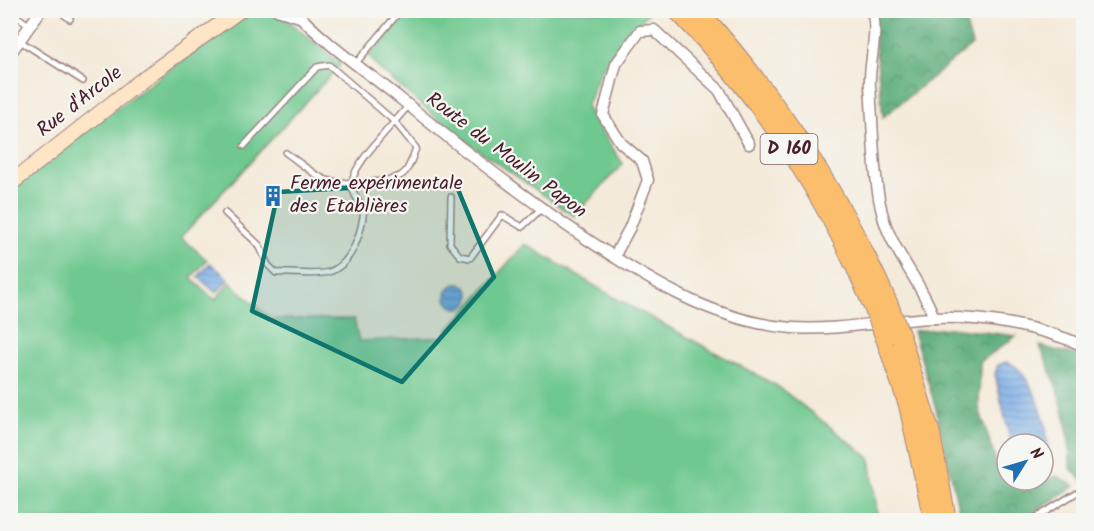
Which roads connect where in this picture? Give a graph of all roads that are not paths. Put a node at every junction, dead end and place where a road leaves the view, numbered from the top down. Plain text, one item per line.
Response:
1 (41, 10) edge
2 (58, 10) edge
3 (223, 10) edge
4 (240, 10) edge
5 (277, 10) edge
6 (401, 10) edge
7 (677, 10) edge
8 (698, 10) edge
9 (870, 10) edge
10 (10, 11) edge
11 (297, 14) edge
12 (70, 19) dead end
13 (30, 26) junction
14 (20, 41) junction
15 (10, 54) edge
16 (356, 63) junction
17 (147, 76) junction
18 (83, 81) dead end
19 (408, 105) junction
20 (395, 122) junction
21 (748, 144) dead end
22 (244, 146) dead end
23 (286, 153) dead end
24 (352, 181) junction
25 (10, 184) edge
26 (451, 197) dead end
27 (541, 208) junction
28 (225, 213) dead end
29 (614, 257) junction
30 (881, 306) junction
31 (934, 318) junction
32 (894, 339) junction
33 (1083, 346) edge
34 (1083, 488) edge
35 (1034, 519) edge
36 (933, 520) edge
37 (947, 520) edge

1 - 13 street
2 - 12 lane
3 - 17 main road, Rue d'Arcole
4 - 17 main road, Rue d'Arcole
5 - 11 street, Route du Moulin Papon
6 - 16 lane
7 - 30 highway, D 160
8 - 30 highway, D 160
9 - 31 street
10 - 13 lane
11 - 16 street, Route du Moulin Papon
13 - 14 street
14 - 15 street
14 - 18 lane
16 - 19 street, Route du Moulin Papon
17 - 25 main road, Rue d'Arcole
19 - 20 lane
19 - 27 street, Route du Moulin Papon
20 - 22 lane
20 - 24 lane
20 - 24 lane
21 - 29 street
23 - 24 lane
24 - 28 lane
26 - 27 lane
27 - 29 street, Route du Moulin Papon
29 - 31 street, Route du Moulin Papon
30 - 32 highway, D 160, bridge
31 - 33 street, Route du Moulin Papon
32 - 36 highway, D 160
32 - 37 highway, D 160
34 - 35 lane

